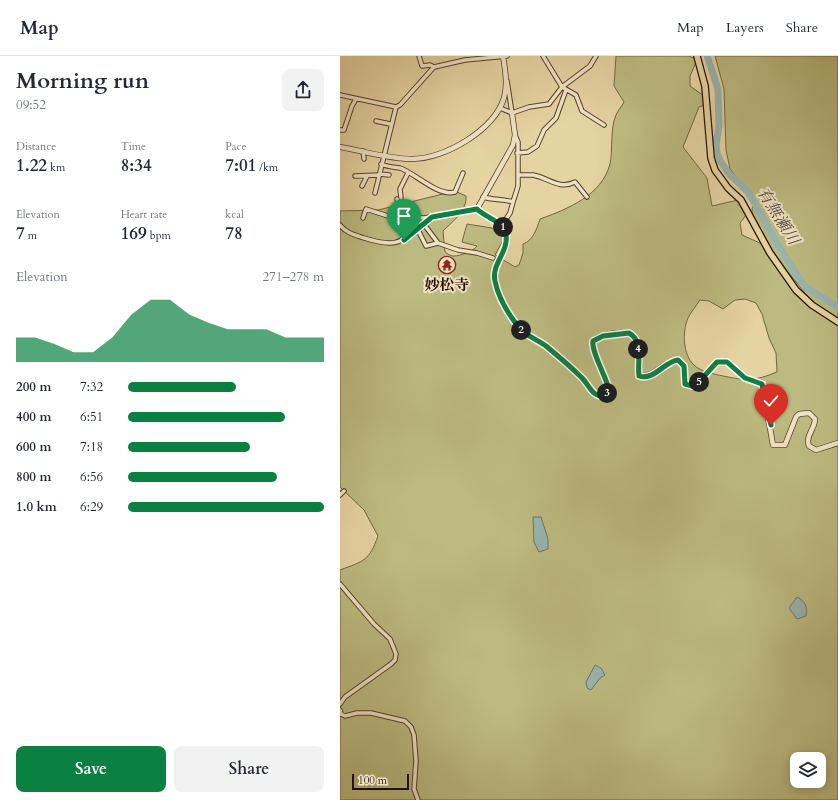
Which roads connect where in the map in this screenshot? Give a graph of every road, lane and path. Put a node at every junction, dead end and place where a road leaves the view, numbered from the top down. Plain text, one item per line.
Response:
1 (419, 56) edge
2 (505, 56) edge
3 (543, 56) edge
4 (596, 56) edge
5 (697, 56) edge
6 (465, 58) edge
7 (434, 67) junction
8 (506, 78) junction
9 (562, 87) junction
10 (566, 90) junction
11 (340, 95) edge
12 (356, 99) junction
13 (396, 107) junction
14 (500, 108) junction
15 (512, 113) junction
16 (376, 121) dead end
17 (390, 124) junction
18 (604, 125) dead end
19 (340, 130) edge
20 (515, 135) junction
21 (340, 147) edge
22 (363, 151) junction
23 (517, 153) junction
24 (383, 155) junction
25 (364, 160) dead end
26 (381, 164) junction
27 (408, 173) junction
28 (463, 173) dead end
29 (379, 174) junction
30 (388, 175) dead end
31 (518, 175) junction
32 (355, 176) dead end
33 (367, 176) junction
34 (362, 186) dead end
35 (375, 193) dead end
36 (483, 197) junction
37 (587, 197) dead end
38 (402, 198) dead end
39 (397, 199) dead end
40 (513, 202) junction
41 (477, 209) junction
42 (400, 217) junction
43 (432, 217) junction
44 (363, 218) dead end
45 (495, 221) junction
46 (423, 223) junction
47 (340, 224) edge
48 (398, 226) dead end
49 (417, 228) junction
50 (438, 243) junction
51 (493, 258) dead end
52 (838, 322) edge
53 (838, 443) edge
54 (344, 491) dead end
55 (340, 495) edge
56 (340, 584) edge
57 (340, 704) edge
58 (340, 710) edge
59 (418, 800) edge

1 - 7 street
2 - 6 street
2 - 8 street
3 - 9 street
4 - 9 street
5 - 52 main road
6 - 7 street
7 - 13 street
8 - 14 street
8 - 15 street
9 - 10 street
9 - 15 street
10 - 18 street
10 - 23 street
11 - 12 street
12 - 13 street
12 - 19 street
13 - 17 street
14 - 15 street
14 - 24 street
15 - 20 street
16 - 17 street
17 - 24 street
20 - 23 street
20 - 36 street
21 - 22 street
22 - 24 street
22 - 25 street
23 - 31 street
24 - 26 street
26 - 27 street
26 - 29 street
27 - 28 street
27 - 38 street
29 - 30 street
29 - 33 street
29 - 35 street
31 - 37 street
31 - 40 street
32 - 33 street
33 - 34 street
36 - 40 street
36 - 41 street
39 - 42 street
40 - 45 street
41 - 43 street
41 - 45 street
42 - 43 street
42 - 44 street
42 - 48 street
43 - 46 street
45 - 53 street
46 - 49 street
46 - 50 street
47 - 49 street
49 - 50 street
50 - 51 street
54 - 55 street
56 - 57 street
58 - 59 street

